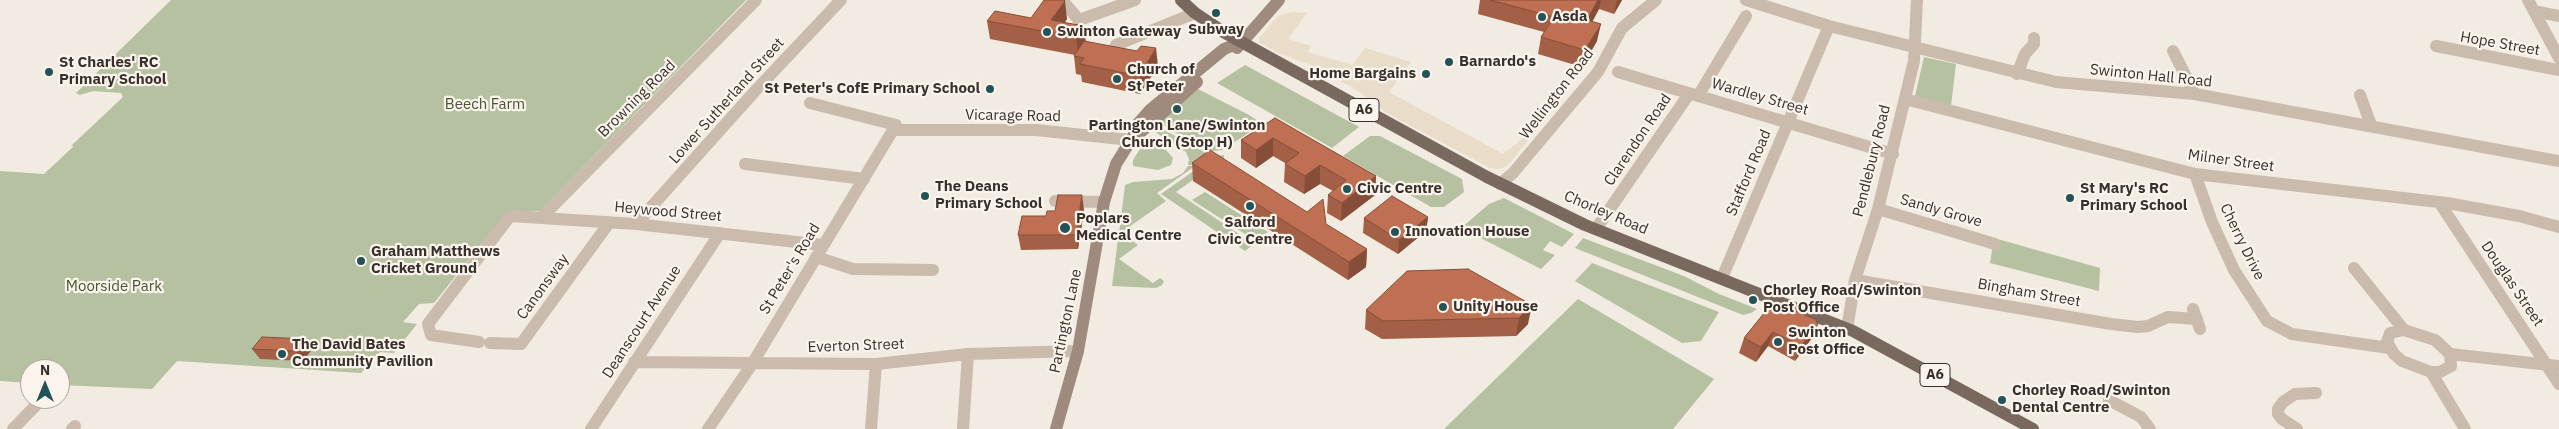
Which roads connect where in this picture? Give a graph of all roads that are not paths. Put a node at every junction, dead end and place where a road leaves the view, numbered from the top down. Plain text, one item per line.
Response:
1 (756, 0) edge
2 (841, 0) edge
3 (1062, 0) edge
4 (1136, 0) edge
5 (1181, 0) edge
6 (1279, 0) edge
7 (1656, 0) edge
8 (1917, 0) edge
9 (2528, 0) edge
10 (1749, 5) edge
11 (2534, 11) junction
12 (1195, 13) junction
13 (2559, 16) edge
14 (1829, 26) junction
15 (2034, 38) dead end
16 (1241, 42) junction
17 (1116, 45) edge
18 (2436, 46) dead end
19 (1916, 48) junction
20 (2173, 51) dead end
21 (2559, 58) edge
22 (2559, 70) edge
23 (1618, 72) dead end
24 (2017, 74) junction
25 (2195, 94) junction
26 (2360, 94) dead end
27 (1694, 95) junction
28 (1904, 100) junction
29 (810, 103) dead end
30 (1789, 122) junction
31 (2371, 125) junction
32 (895, 127) junction
33 (1132, 137) junction
34 (1893, 154) junction
35 (2559, 161) edge
36 (745, 164) dead end
37 (2194, 174) junction
38 (864, 179) junction
39 (1500, 184) junction
40 (1055, 201) edge
41 (1104, 202) junction
42 (2439, 202) junction
43 (1878, 210) junction
44 (541, 218) junction
45 (609, 223) junction
46 (636, 224) junction
47 (2559, 227) edge
48 (1596, 229) junction
49 (714, 232) junction
50 (1995, 244) dead end
51 (823, 245) junction
52 (816, 257) junction
53 (2354, 268) dead end
54 (933, 270) dead end
55 (1722, 278) junction
56 (1855, 280) junction
57 (2197, 319) dead end
58 (1847, 328) junction
59 (2404, 330) junction
60 (485, 343) joint
61 (2389, 348) junction
62 (1078, 351) junction
63 (968, 354) junction
64 (2450, 354) junction
65 (634, 362) junction
66 (752, 364) junction
67 (876, 364) junction
68 (2553, 365) edge
69 (2431, 372) junction
70 (2559, 384) edge
71 (2316, 393) dead end
72 (2109, 400) dead end
73 (32, 409) edge
74 (2145, 427) edge
75 (12, 429) edge
76 (591, 429) edge
77 (708, 429) edge
78 (871, 429) edge
79 (963, 429) edge
80 (1056, 429) edge
81 (2032, 429) edge
82 (2297, 429) edge
83 (2465, 429) edge

1 - 44 street, Browning Road
2 - 46 street, Lower Sutherland Street
3 - 4 street
5 - 12 main road, Chorley Road / A6
6 - 16 main road, Partington Lane
7 - 39 street, Wellington Road
8 - 19 street, Pendlebury Road
9 - 11 street
10 - 14 street, Swinton Hall Road
10 - 27 street, Clarendon Road
11 - 13 street
11 - 21 street
12 - 16 main road, Chorley Road / A6
12 - 17 street
14 - 19 street, Swinton Hall Road
14 - 30 street, Stafford Road
15 - 24 street
16 - 33 main road, Partington Lane
16 - 39 main road, Chorley Road / A6
18 - 22 street, Hope Street
19 - 24 street, Swinton Hall Road
19 - 28 street, Pendlebury Road
20 - 25 street
23 - 27 street, Wardley Street
24 - 25 street, Swinton Hall Road
25 - 31 street, Swinton Hall Road
26 - 31 street
27 - 30 street, Wardley Street
27 - 48 street, Clarendon Road
28 - 34 street, Pendlebury Road
28 - 37 street, Milner Street
29 - 32 street, Vicarage Road
30 - 34 street, Wardley Street
30 - 55 street, Stafford Road
31 - 35 street, Swinton Hall Road
32 - 33 street, Vicarage Road
32 - 38 street, St Peter's Road
33 - 41 main road, Partington Lane
34 - 43 street, Pendlebury Road
36 - 38 street
37 - 42 street, Milner Street
37 - 61 street, Cherry Drive
38 - 51 street, St Peter's Road
39 - 48 main road, Chorley Road / A6
40 - 41 street
41 - 62 main road, Partington Lane
42 - 47 street, Milner Street
42 - 68 street, Douglas Street
43 - 50 street, Sandy Grove
43 - 56 street, Pendlebury Road
44 - 45 street, Heywood Street
44 - 60 street, Heywood Street
45 - 46 street, Heywood Street
45 - 60 street, Canonsway
46 - 49 street, Heywood Street
48 - 55 main road, Chorley Road / A6
49 - 51 street, Heywood Street
49 - 65 street, Deanscourt Avenue
51 - 52 street, St Peter's Road
52 - 54 street
52 - 66 street, St Peter's Road
53 - 59 street
55 - 58 main road, Chorley Road / A6
56 - 57 street, Bingham Street
56 - 58 street, Pendlebury Road
58 - 81 main road, Chorley Road / A6
59 - 61 street
59 - 64 street
61 - 69 street
62 - 63 street, Everton Street
62 - 80 main road, Partington Lane
63 - 67 street, Everton Street
63 - 79 street
64 - 68 street
64 - 69 street
65 - 66 street, Everton Street
65 - 76 street, Deanscourt Avenue
66 - 67 street, Everton Street
66 - 77 street, St Peter's Road
67 - 78 street
68 - 70 street, Douglas Street
69 - 83 street
71 - 82 street
72 - 74 street
73 - 75 street

